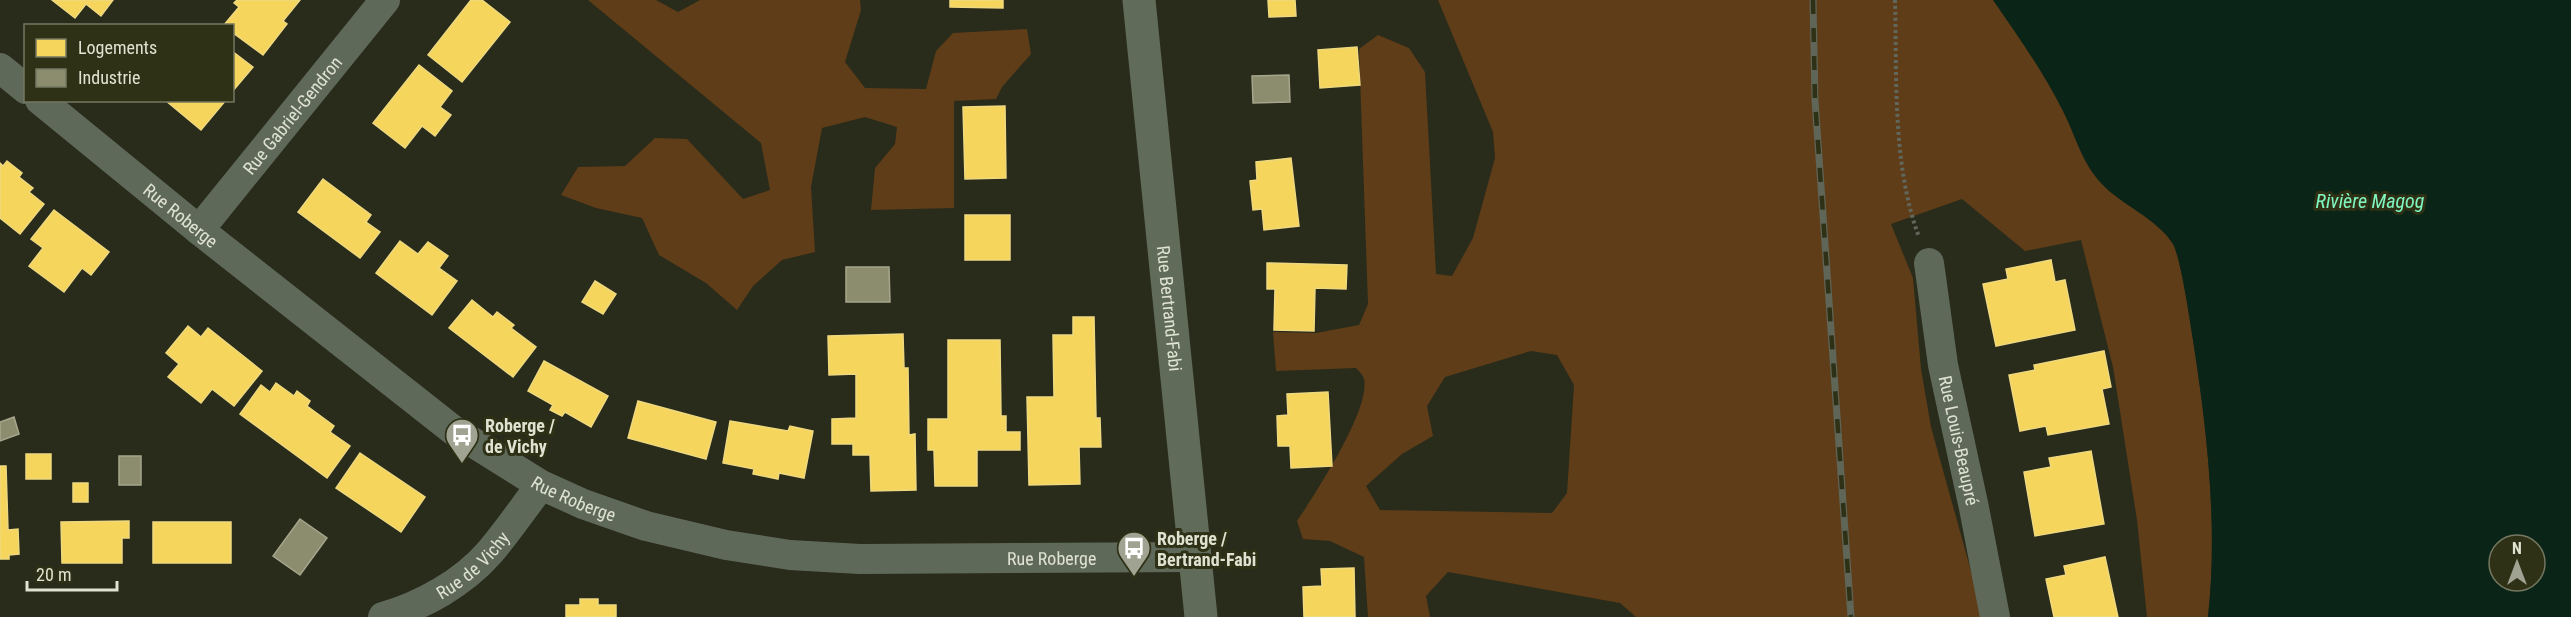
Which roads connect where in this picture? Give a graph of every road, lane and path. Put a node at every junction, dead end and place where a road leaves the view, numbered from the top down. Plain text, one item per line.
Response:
1 (385, 0) edge
2 (1138, 0) edge
3 (1894, 0) edge
4 (0, 68) edge
5 (24, 87) edge
6 (42, 102) edge
7 (199, 230) junction
8 (1929, 263) joint
9 (541, 485) junction
10 (1195, 557) junction
11 (383, 617) edge
12 (1201, 617) edge
13 (1995, 617) edge

1 - 7 street, Rue Gabriel-Gendron
2 - 10 street, Rue Bertrand-Fabi
3 - 8 path
4 - 5 street
6 - 7 street, Rue Roberge
7 - 9 street, Rue Roberge
8 - 13 street, Rue Louis-Beaupré
9 - 10 street, Rue Roberge
9 - 11 street, Rue de Vichy
10 - 12 street, Rue Bertrand-Fabi

